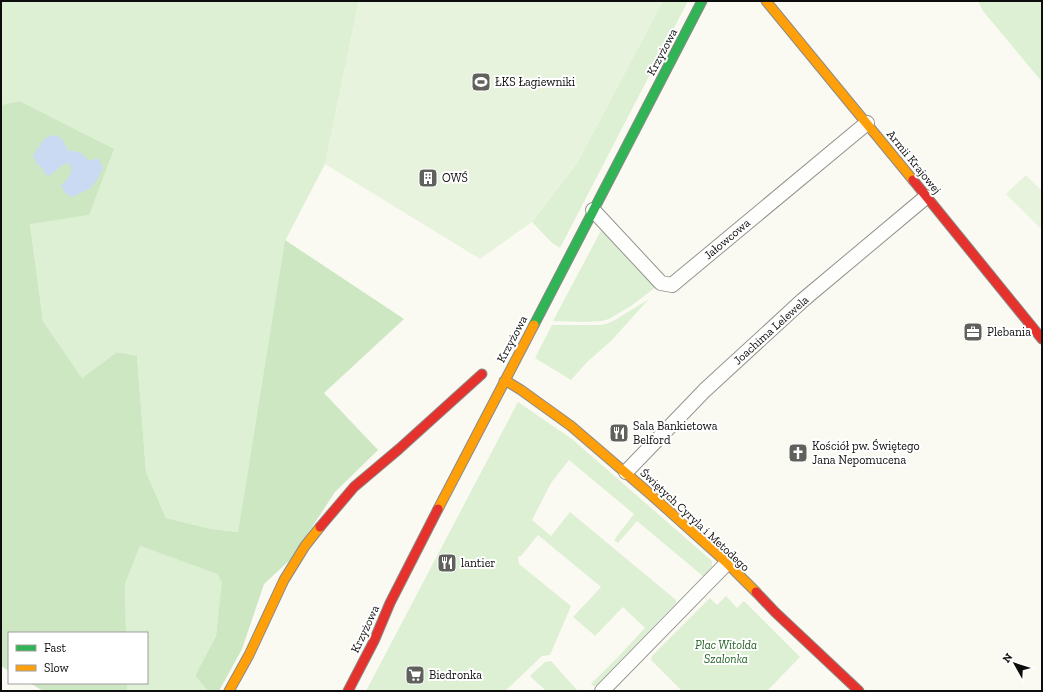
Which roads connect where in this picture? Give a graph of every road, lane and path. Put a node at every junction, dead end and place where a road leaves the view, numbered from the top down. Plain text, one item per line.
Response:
1 (702, 1) edge
2 (766, 1) edge
3 (867, 123) junction
4 (926, 197) junction
5 (593, 210) junction
6 (1042, 339) edge
7 (482, 374) dead end
8 (504, 381) junction
9 (626, 472) junction
10 (727, 563) junction
11 (229, 691) edge
12 (348, 691) edge
13 (602, 691) edge
14 (859, 691) edge

1 - 5 street, Krzyżowa
2 - 3 street, Armii Krajowej
3 - 4 street, Armii Krajowej
3 - 5 street, Jałowcowa
4 - 6 street, Armii Krajowej
4 - 9 street, Joachima Lelewela
5 - 8 street, Krzyżowa
7 - 11 street
8 - 9 street, Świętych Cyryla i Metodego
8 - 12 street, Krzyżowa
9 - 10 street, Świętych Cyryla i Metodego
10 - 13 street
10 - 14 street, Świętych Cyryla i Metodego

